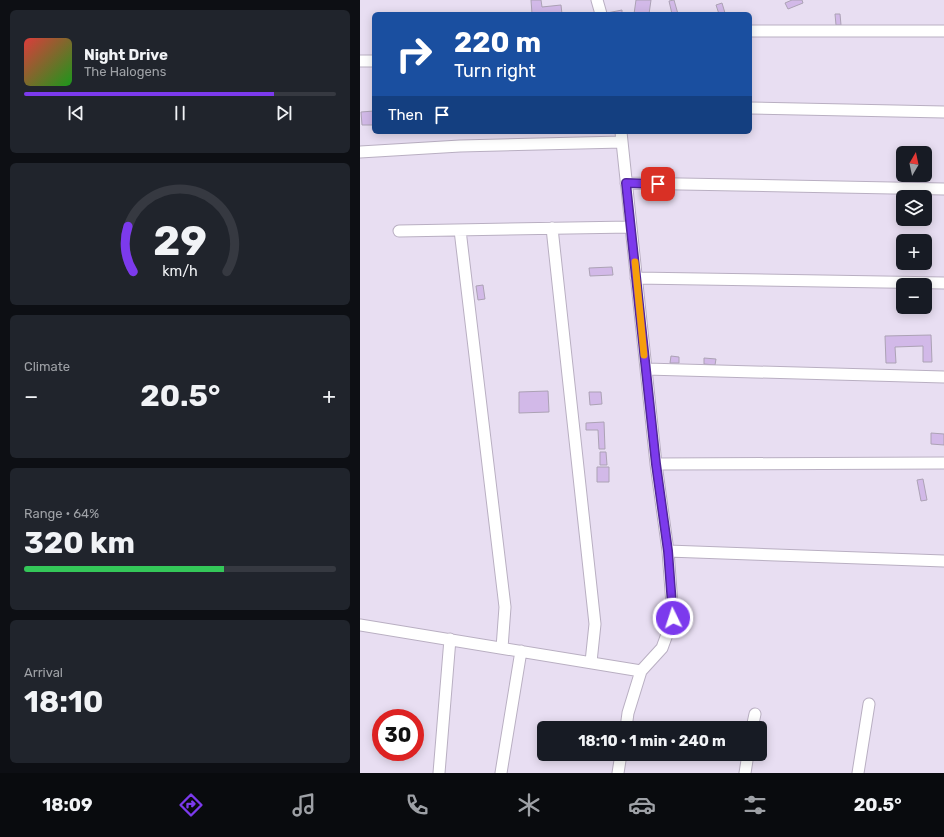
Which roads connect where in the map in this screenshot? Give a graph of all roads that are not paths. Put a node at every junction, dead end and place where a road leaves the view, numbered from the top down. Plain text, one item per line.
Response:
1 (599, 1) edge
2 (601, 12) edge
3 (752, 31) edge
4 (944, 31) edge
5 (360, 61) edge
6 (372, 61) edge
7 (752, 108) edge
8 (944, 112) edge
9 (621, 137) edge
10 (360, 152) edge
11 (626, 183) junction
12 (944, 189) edge
13 (631, 227) junction
14 (552, 228) junction
15 (460, 230) junction
16 (398, 231) dead end
17 (636, 278) junction
18 (944, 283) edge
19 (646, 369) junction
20 (944, 377) edge
21 (944, 463) edge
22 (656, 464) junction
23 (668, 551) junction
24 (944, 561) edge
25 (360, 625) edge
26 (450, 639) junction
27 (502, 648) junction
28 (521, 651) junction
29 (591, 662) junction
30 (641, 671) junction
31 (869, 704) dead end
32 (755, 714) dead end
33 (627, 721) edge
34 (754, 721) edge
35 (620, 761) edge
36 (747, 761) edge
37 (439, 773) edge
38 (501, 773) edge
39 (618, 773) edge
40 (745, 773) edge
41 (858, 773) edge

1 - 2 street
3 - 4 street
5 - 6 street
7 - 8 street
9 - 10 street
9 - 11 street
11 - 12 street
11 - 13 street
13 - 14 street
13 - 17 street
14 - 15 street
14 - 29 street
15 - 16 street
15 - 27 street
17 - 18 street
17 - 19 street
19 - 20 street
19 - 22 street
21 - 22 street
22 - 23 street
23 - 24 street
23 - 30 street
25 - 26 street
26 - 27 street
26 - 37 street
27 - 28 street
28 - 29 street
28 - 38 street
29 - 30 street
30 - 33 street
31 - 41 street
32 - 34 street
35 - 39 street
36 - 40 street

